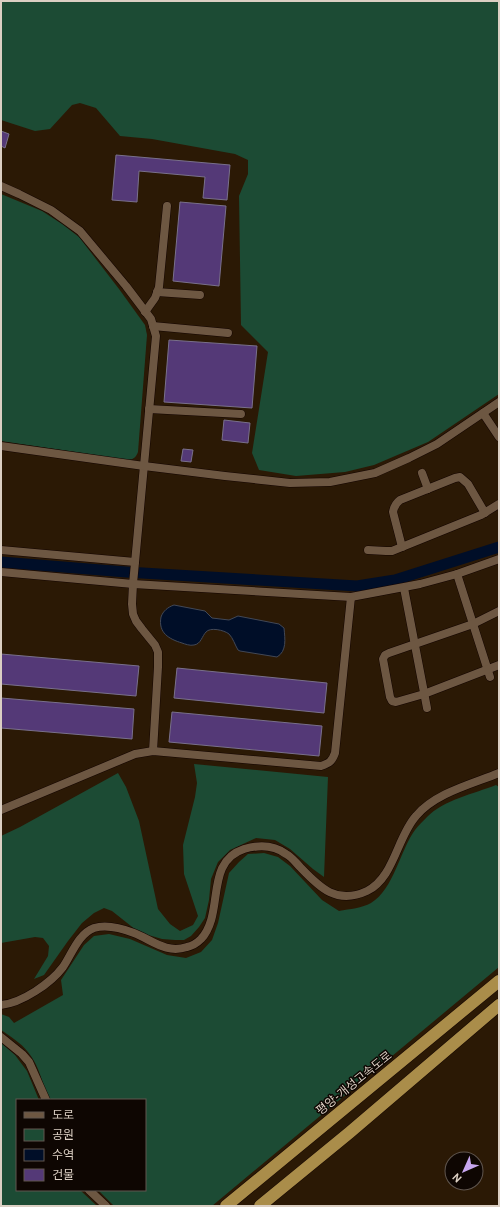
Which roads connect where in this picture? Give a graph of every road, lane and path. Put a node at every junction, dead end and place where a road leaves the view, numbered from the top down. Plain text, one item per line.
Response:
1 (1, 186) edge
2 (167, 206) dead end
3 (157, 292) junction
4 (200, 295) dead end
5 (145, 312) junction
6 (153, 326) junction
7 (228, 333) dead end
8 (499, 402) edge
9 (149, 409) junction
10 (483, 413) junction
11 (241, 414) dead end
12 (499, 437) edge
13 (1, 446) edge
14 (144, 466) junction
15 (422, 473) dead end
16 (428, 489) junction
17 (499, 504) edge
18 (486, 513) junction
19 (402, 547) junction
20 (1, 550) edge
21 (368, 550) dead end
22 (499, 559) edge
23 (1, 572) edge
24 (134, 573) junction
25 (456, 574) junction
26 (404, 588) junction
27 (351, 597) junction
28 (499, 611) edge
29 (473, 624) junction
30 (414, 644) junction
31 (499, 665) edge
32 (489, 673) junction
33 (424, 694) junction
34 (427, 708) dead end
35 (153, 750) junction
36 (499, 773) edge
37 (1, 810) edge
38 (499, 981) edge
39 (1, 1004) edge
40 (499, 1005) edge
41 (1, 1037) edge
42 (46, 1099) edge
43 (90, 1191) edge
44 (106, 1206) edge
45 (226, 1206) edge
46 (260, 1206) edge

1 - 5 street
2 - 3 street
3 - 4 street
3 - 5 street
5 - 6 street
6 - 7 street
6 - 9 street
8 - 10 street
9 - 11 street
9 - 14 street
10 - 12 street
10 - 14 street
13 - 14 street
14 - 24 street
15 - 16 street
16 - 18 street
16 - 19 street
17 - 18 street
18 - 19 street
19 - 21 street
20 - 24 street
22 - 25 street
23 - 24 street
24 - 27 street
24 - 35 street
25 - 26 street
25 - 29 street
26 - 27 street
26 - 30 street
27 - 35 street
28 - 29 street
29 - 30 street
29 - 32 street
30 - 33 street
30 - 33 street
31 - 32 street
32 - 33 street
33 - 34 street
35 - 37 street
36 - 39 street
38 - 45 highway, 평양-개성고속도로
40 - 46 highway
41 - 42 street
43 - 44 street

